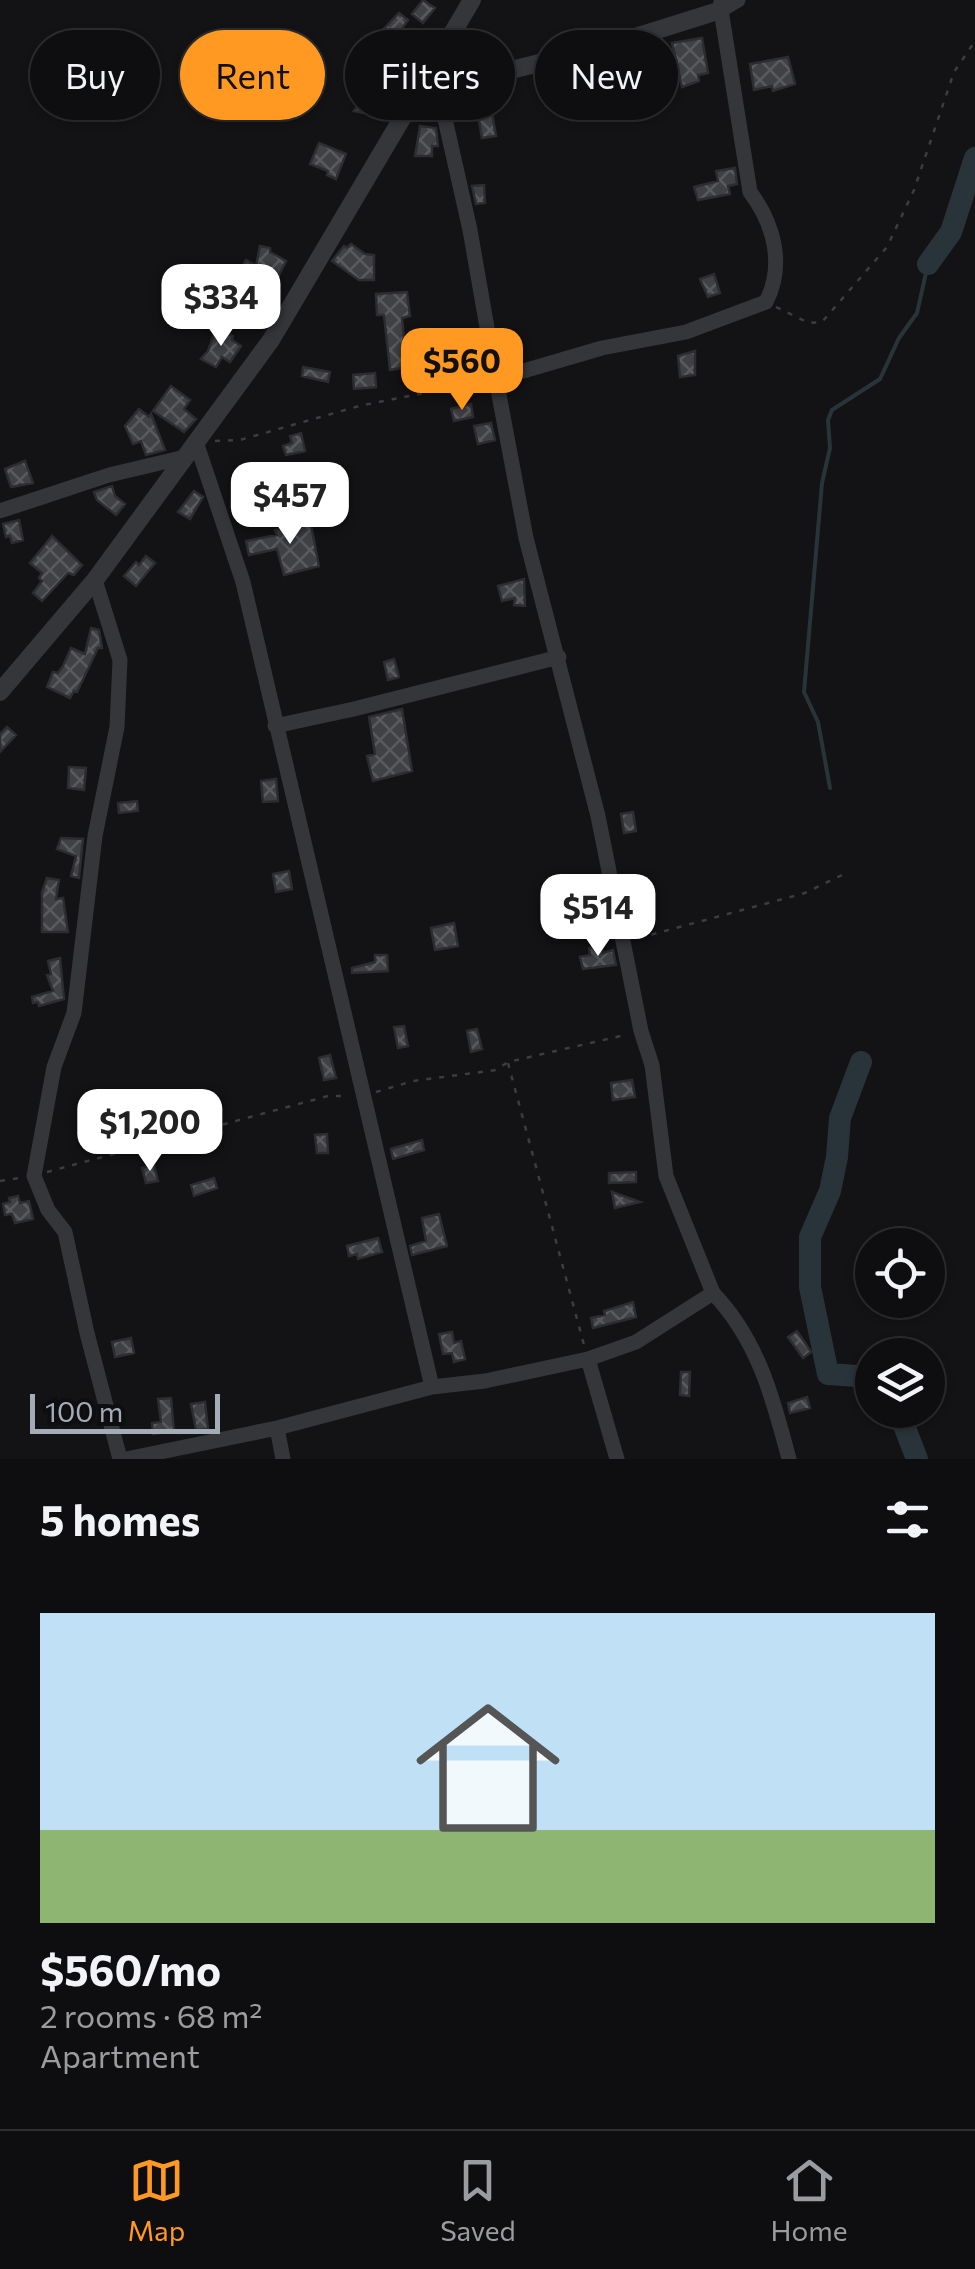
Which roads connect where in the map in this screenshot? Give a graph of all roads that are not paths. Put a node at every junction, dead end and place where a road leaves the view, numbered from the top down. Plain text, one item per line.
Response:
1 (472, 0) edge
2 (738, 0) edge
3 (722, 5) edge
4 (454, 30) edge
5 (515, 69) edge
6 (401, 120) edge
7 (445, 120) edge
8 (496, 379) junction
9 (190, 450) junction
10 (0, 511) edge
11 (95, 580) junction
12 (559, 657) junction
13 (0, 692) edge
14 (275, 726) junction
15 (713, 1293) junction
16 (588, 1359) junction
17 (432, 1387) junction
18 (277, 1428) junction
19 (123, 1459) edge
20 (283, 1459) edge
21 (617, 1459) edge
22 (789, 1459) edge

1 - 4 street
2 - 3 street
3 - 5 street
3 - 8 street
6 - 9 street
7 - 8 street
8 - 12 street
9 - 10 street
9 - 11 street
9 - 14 street
11 - 13 street
11 - 19 street
12 - 14 street
12 - 15 street
14 - 17 street
15 - 16 street
15 - 22 street
16 - 17 street
16 - 21 street
17 - 18 street
18 - 19 street
18 - 20 street

